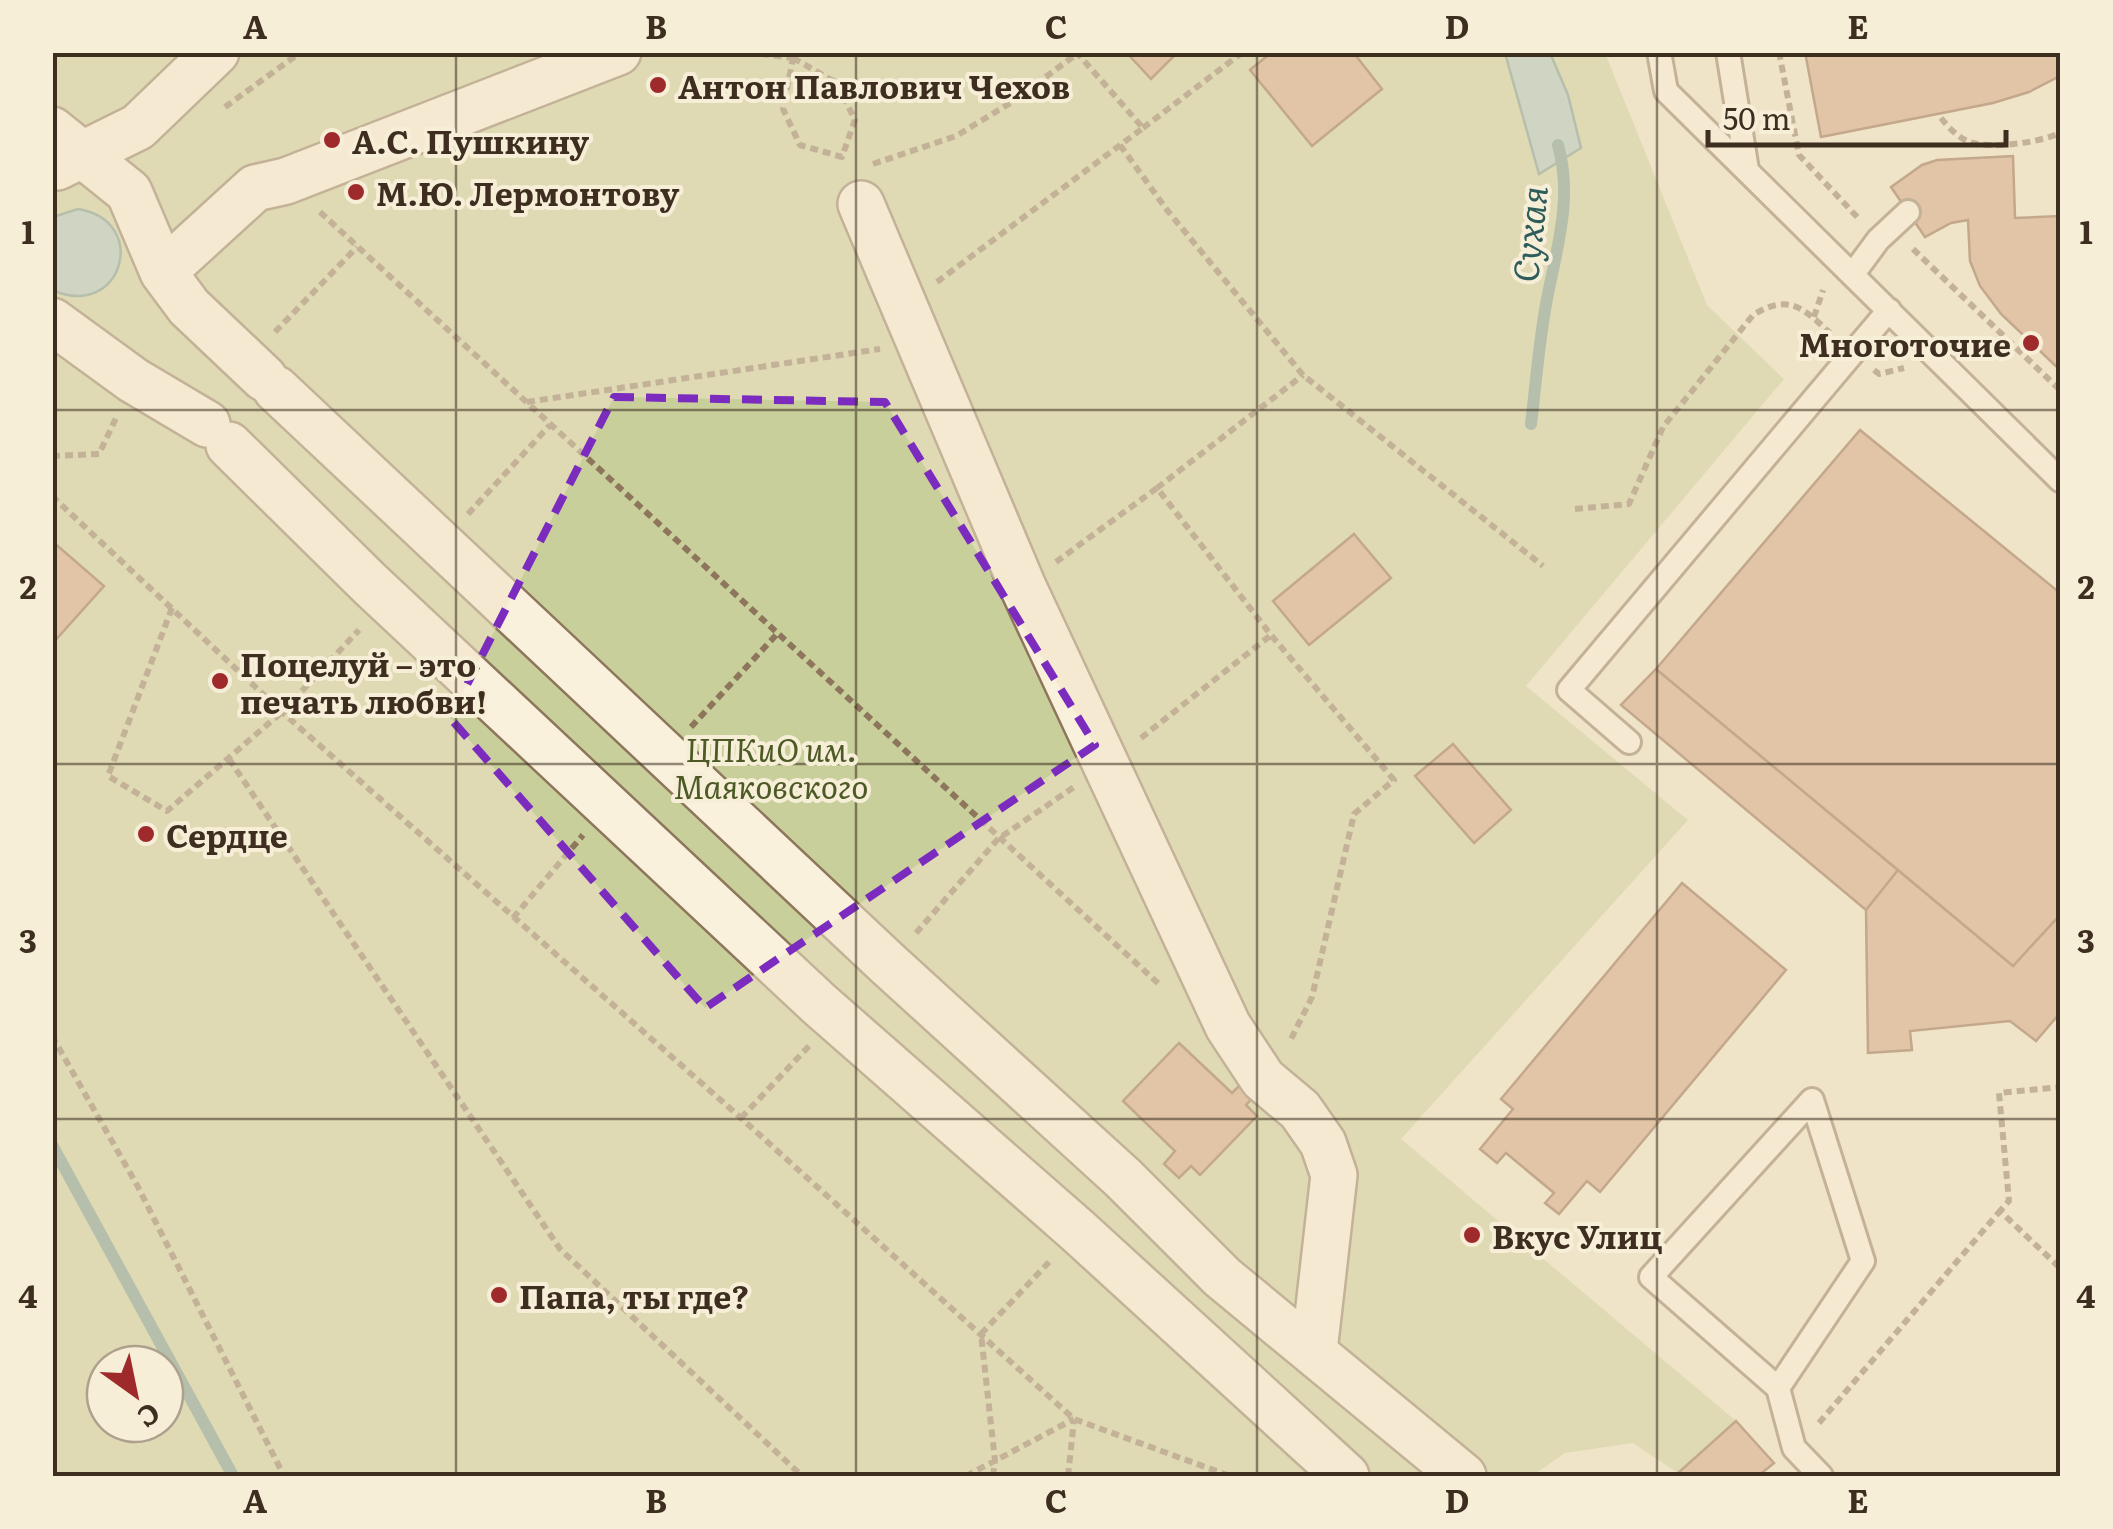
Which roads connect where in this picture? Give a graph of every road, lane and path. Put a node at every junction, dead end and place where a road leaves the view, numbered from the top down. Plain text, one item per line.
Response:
1 (216, 52) edge
2 (618, 52) edge
3 (748, 52) edge
4 (1243, 52) edge
5 (1659, 52) edge
6 (1728, 52) edge
7 (1078, 54) edge
8 (795, 55) edge
9 (1942, 118) dead end
10 (1143, 128) junction
11 (2060, 132) edge
12 (1120, 145) junction
13 (62, 152) edge
14 (1747, 170) junction
15 (286, 181) junction
16 (864, 185) joint
17 (1908, 212) dead end
18 (358, 247) junction
19 (162, 272) junction
20 (1853, 274) junction
21 (1890, 310) junction
22 (1753, 315) dead end
23 (52, 321) edge
24 (913, 325) junction
25 (1303, 375) junction
26 (262, 376) junction
27 (526, 402) junction
28 (550, 425) junction
29 (2060, 480) edge
30 (1157, 488) junction
31 (52, 496) edge
32 (1576, 509) dead end
33 (440, 544) junction
34 (1543, 566) dead end
35 (1023, 586) junction
36 (388, 600) junction
37 (172, 608) junction
38 (777, 634) junction
39 (282, 712) junction
40 (1629, 742) dead end
41 (667, 753) junction
42 (228, 758) junction
43 (608, 806) junction
44 (998, 839) junction
45 (512, 918) junction
46 (888, 964) junction
47 (1175, 999) dead end
48 (835, 1018) junction
49 (52, 1036) edge
50 (1263, 1078) junction
51 (2060, 1088) edge
52 (742, 1118) junction
53 (2000, 1211) junction
54 (1078, 1231) junction
55 (2058, 1267) edge
56 (980, 1334) junction
57 (1314, 1351) junction
58 (1778, 1388) junction
59 (1074, 1418) junction
60 (1794, 1448) junction
61 (995, 1460) junction
62 (284, 1476) edge
63 (380, 1476) edge
64 (395, 1476) edge
65 (802, 1476) edge
66 (966, 1476) edge
67 (993, 1476) edge
68 (1068, 1476) edge
69 (1230, 1476) edge
70 (1346, 1476) edge
71 (1463, 1476) edge
72 (1822, 1476) edge

1 - 13 street
2 - 15 street
3 - 8 path
4 - 10 path
5 - 14 lane
6 - 14 lane
7 - 10 path
7 - 16 path
8 - 8 path
9 - 11 path
10 - 12 path
12 - 24 path
12 - 25 path
13 - 19 street
14 - 20 lane
15 - 18 path
15 - 19 street
16 - 24 street
17 - 20 lane
18 - 26 path
18 - 27 path
19 - 26 street
20 - 21 lane
21 - 29 lane
21 - 40 lane
22 - 32 path
23 - 36 street
24 - 27 path
24 - 35 street
25 - 30 path
25 - 34 path
26 - 33 street
27 - 28 path
28 - 33 path
28 - 38 path
30 - 35 path
30 - 50 path
31 - 37 path
33 - 41 street
35 - 50 street
36 - 39 path
36 - 43 street
37 - 39 path
37 - 42 path
38 - 41 path
38 - 44 path
39 - 42 path
39 - 45 path
41 - 46 street
42 - 65 path
43 - 45 path
43 - 48 street
44 - 46 path
44 - 47 path
45 - 52 path
46 - 57 street
48 - 52 path
48 - 54 street
49 - 62 path
50 - 57 street
51 - 53 path
52 - 56 path
53 - 55 path
53 - 60 path
54 - 56 path
54 - 70 street
56 - 59 path
56 - 61 path
57 - 71 street
58 - 58 lane
58 - 60 lane
59 - 61 path
59 - 68 path
59 - 69 path
60 - 72 lane
61 - 66 path
61 - 67 path
63 - 64 path

